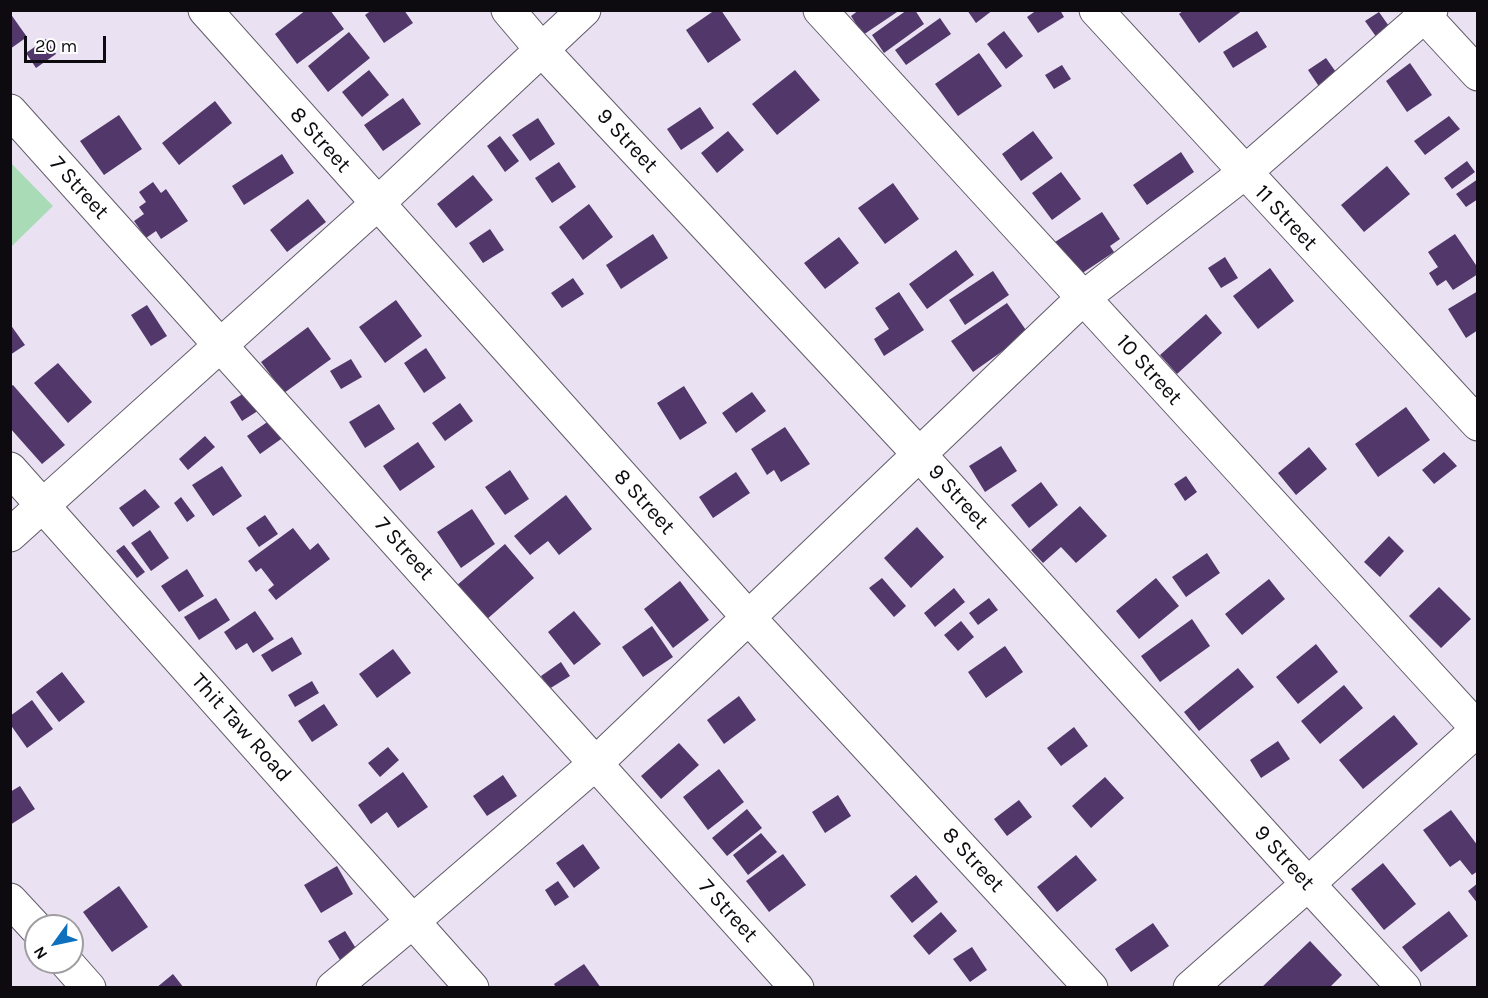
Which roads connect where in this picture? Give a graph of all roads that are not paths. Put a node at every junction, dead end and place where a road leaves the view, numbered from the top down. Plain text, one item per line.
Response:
1 (205, 10) edge
2 (508, 10) edge
3 (584, 10) edge
4 (820, 10) edge
5 (1096, 10) edge
6 (1425, 13) edge
7 (542, 50) junction
8 (1478, 74) edge
9 (10, 111) edge
10 (1244, 173) junction
11 (377, 204) junction
12 (1083, 298) junction
13 (220, 344) junction
14 (1478, 424) edge
15 (920, 454) junction
16 (10, 469) edge
17 (44, 506) junction
18 (10, 536) edge
19 (748, 617) junction
20 (1478, 729) edge
21 (596, 763) junction
22 (1308, 884) junction
23 (10, 900) edge
24 (24, 915) edge
25 (413, 921) junction
26 (77, 974) edge
27 (89, 987) edge
28 (333, 987) edge
29 (472, 987) edge
30 (797, 987) edge
31 (1091, 987) edge
32 (1190, 987) edge
33 (1404, 987) edge

1 - 11 street, 8 Street
2 - 7 street, 9 Street
3 - 7 street
4 - 12 street, 10 Street
5 - 10 street, 11 Street
6 - 8 street
6 - 10 street
7 - 11 street
7 - 15 street, 9 Street
9 - 13 street, 7 Street
10 - 12 street
10 - 14 street, 11 Street
11 - 13 street
11 - 19 street, 8 Street
12 - 15 street
12 - 20 street, 10 Street
13 - 17 street
13 - 21 street, 7 Street
15 - 19 street
15 - 22 street, 9 Street
16 - 17 street, Thit Taw Road
17 - 18 street
17 - 25 street, Thit Taw Road
19 - 21 street
19 - 31 street, 8 Street
20 - 22 street
21 - 25 street
21 - 30 street, 7 Street
22 - 32 street
22 - 33 street, 9 Street
23 - 24 street
25 - 28 street
25 - 29 street, Thit Taw Road
26 - 27 street

